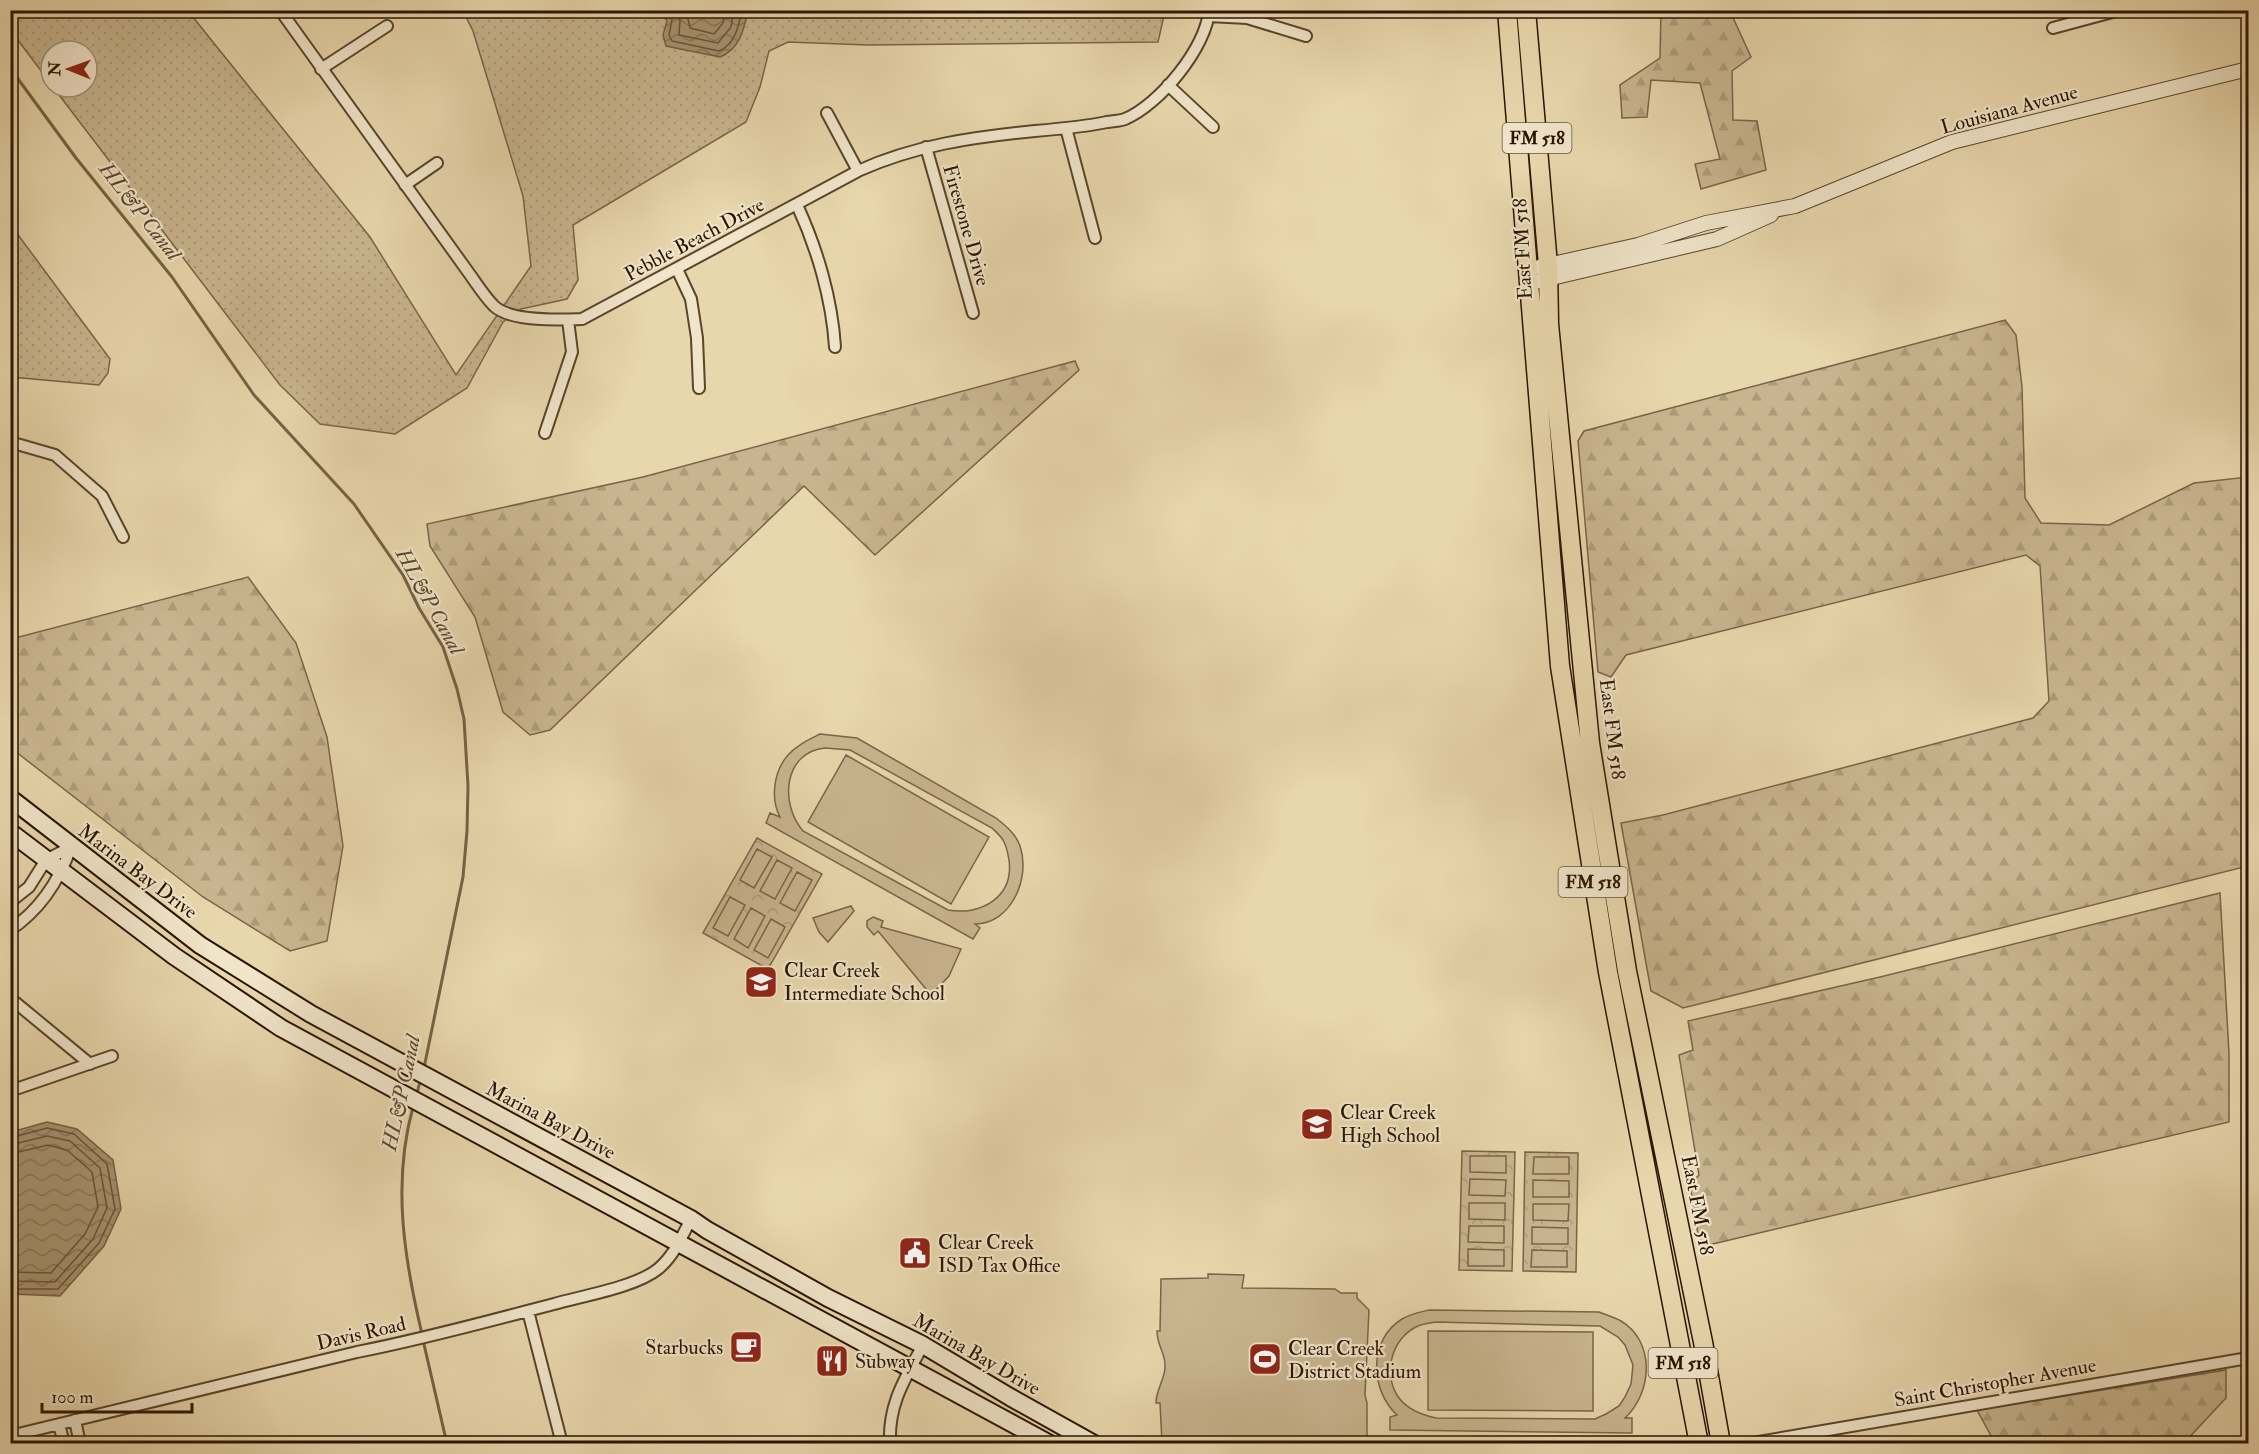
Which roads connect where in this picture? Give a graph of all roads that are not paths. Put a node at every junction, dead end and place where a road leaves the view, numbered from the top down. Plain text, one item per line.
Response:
1 (280, 10) edge
2 (1507, 10) edge
3 (1526, 10) edge
4 (2120, 10) edge
5 (1209, 13) edge
6 (387, 26) dead end
7 (2053, 28) dead end
8 (1306, 36) dead end
9 (321, 69) junction
10 (2248, 69) edge
11 (1522, 80) junction
12 (1168, 85) junction
13 (827, 113) dead end
14 (1213, 127) dead end
15 (1066, 128) junction
16 (926, 147) junction
17 (438, 163) dead end
18 (858, 171) junction
19 (405, 185) junction
20 (796, 205) junction
21 (1095, 238) dead end
22 (677, 269) junction
23 (1538, 274) junction
24 (973, 313) dead end
25 (568, 320) junction
26 (834, 347) dead end
27 (699, 388) dead end
28 (545, 433) dead end
29 (10, 442) edge
30 (1565, 476) junction
31 (1544, 478) junction
32 (123, 537) dead end
33 (1582, 663) junction
34 (1560, 666) junction
35 (10, 798) edge
36 (10, 832) edge
37 (71, 847) junction
38 (1609, 855) junction
39 (1589, 857) junction
40 (46, 860) junction
41 (62, 873) junction
42 (10, 902) edge
43 (10, 930) edge
44 (1628, 971) junction
45 (1608, 972) junction
46 (10, 998) edge
47 (311, 1014) junction
48 (281, 1028) junction
49 (112, 1056) dead end
50 (90, 1064) junction
51 (10, 1091) edge
52 (1658, 1120) junction
53 (1637, 1126) junction
54 (524, 1128) junction
55 (511, 1154) junction
56 (691, 1219) junction
57 (679, 1242) junction
58 (779, 1271) junction
59 (768, 1290) junction
60 (828, 1298) junction
61 (528, 1311) junction
62 (814, 1316) junction
63 (1702, 1342) junction
64 (923, 1345) junction
65 (1680, 1348) junction
66 (2248, 1358) edge
67 (911, 1368) junction
68 (1022, 1403) junction
69 (75, 1420) junction
70 (1012, 1422) junction
71 (59, 1424) junction
72 (10, 1436) edge
73 (63, 1443) edge
74 (80, 1443) edge
75 (562, 1443) edge
76 (890, 1443) edge
77 (1050, 1443) edge
78 (1094, 1443) edge
79 (1699, 1443) edge
80 (1721, 1443) edge
81 (1747, 1443) edge

1 - 9 street, Pebble Beach Drive
2 - 11 main road, East FM 518 / FM 518
3 - 11 main road, East FM 518 / FM 518
4 - 7 street
5 - 8 street
5 - 12 street, Pebble Beach Drive
6 - 9 street
9 - 19 street, Pebble Beach Drive
10 - 23 street, Louisiana Avenue
11 - 23 main road, East FM 518 / FM 518
12 - 14 street
12 - 15 street, Pebble Beach Drive
13 - 18 street
15 - 16 street, Pebble Beach Drive
15 - 21 street
16 - 18 street, Pebble Beach Drive
16 - 24 street, Firestone Drive
17 - 19 street
18 - 20 street, Pebble Beach Drive
19 - 25 street, Pebble Beach Drive
20 - 22 street, Pebble Beach Drive
20 - 26 street
22 - 25 street, Pebble Beach Drive
22 - 27 street
23 - 30 main road, East FM 518 / FM 518
23 - 31 main road, East FM 518 / FM 518
25 - 28 street
29 - 32 street
30 - 31 main road
30 - 33 main road, East FM 518 / FM 518
31 - 34 main road, East FM 518 / FM 518
33 - 34 main road
33 - 38 main road, East FM 518 / FM 518
34 - 39 main road, East FM 518 / FM 518
35 - 37 main road, Marina Bay Drive
36 - 40 main road
37 - 40 street
37 - 41 street
37 - 47 main road, Marina Bay Drive
38 - 39 main road
38 - 44 main road, East FM 518 / FM 518
39 - 45 main road, East FM 518 / FM 518
40 - 41 main road
40 - 42 street
41 - 43 street
41 - 48 main road
44 - 45 main road
44 - 52 main road, East FM 518 / FM 518
45 - 53 main road, East FM 518 / FM 518
46 - 50 street
47 - 48 main road
47 - 54 main road, Marina Bay Drive
48 - 55 main road
49 - 50 street
50 - 51 street
52 - 53 main road
52 - 63 main road, East FM 518 / FM 518
53 - 65 main road, East FM 518 / FM 518
54 - 55 main road
54 - 56 main road, Marina Bay Drive
55 - 57 main road
56 - 57 street, Davis Road
56 - 58 main road, Marina Bay Drive
57 - 59 main road
57 - 61 street, Davis Road
58 - 59 main road
58 - 60 main road, Marina Bay Drive
59 - 62 main road
60 - 62 main road
60 - 64 main road, Marina Bay Drive
61 - 69 street, Davis Road
61 - 75 street
62 - 67 main road
63 - 65 main road
63 - 80 main road, East FM 518 / FM 518
64 - 67 street
64 - 68 main road, Marina Bay Drive
65 - 79 main road, East FM 518 / FM 518
66 - 81 street, Saint Christopher Avenue
67 - 70 main road
67 - 76 street
68 - 70 main road
68 - 78 main road, Marina Bay Drive
69 - 71 street, Davis Road
69 - 74 street
70 - 77 main road
71 - 72 street, Davis Road
71 - 73 street

